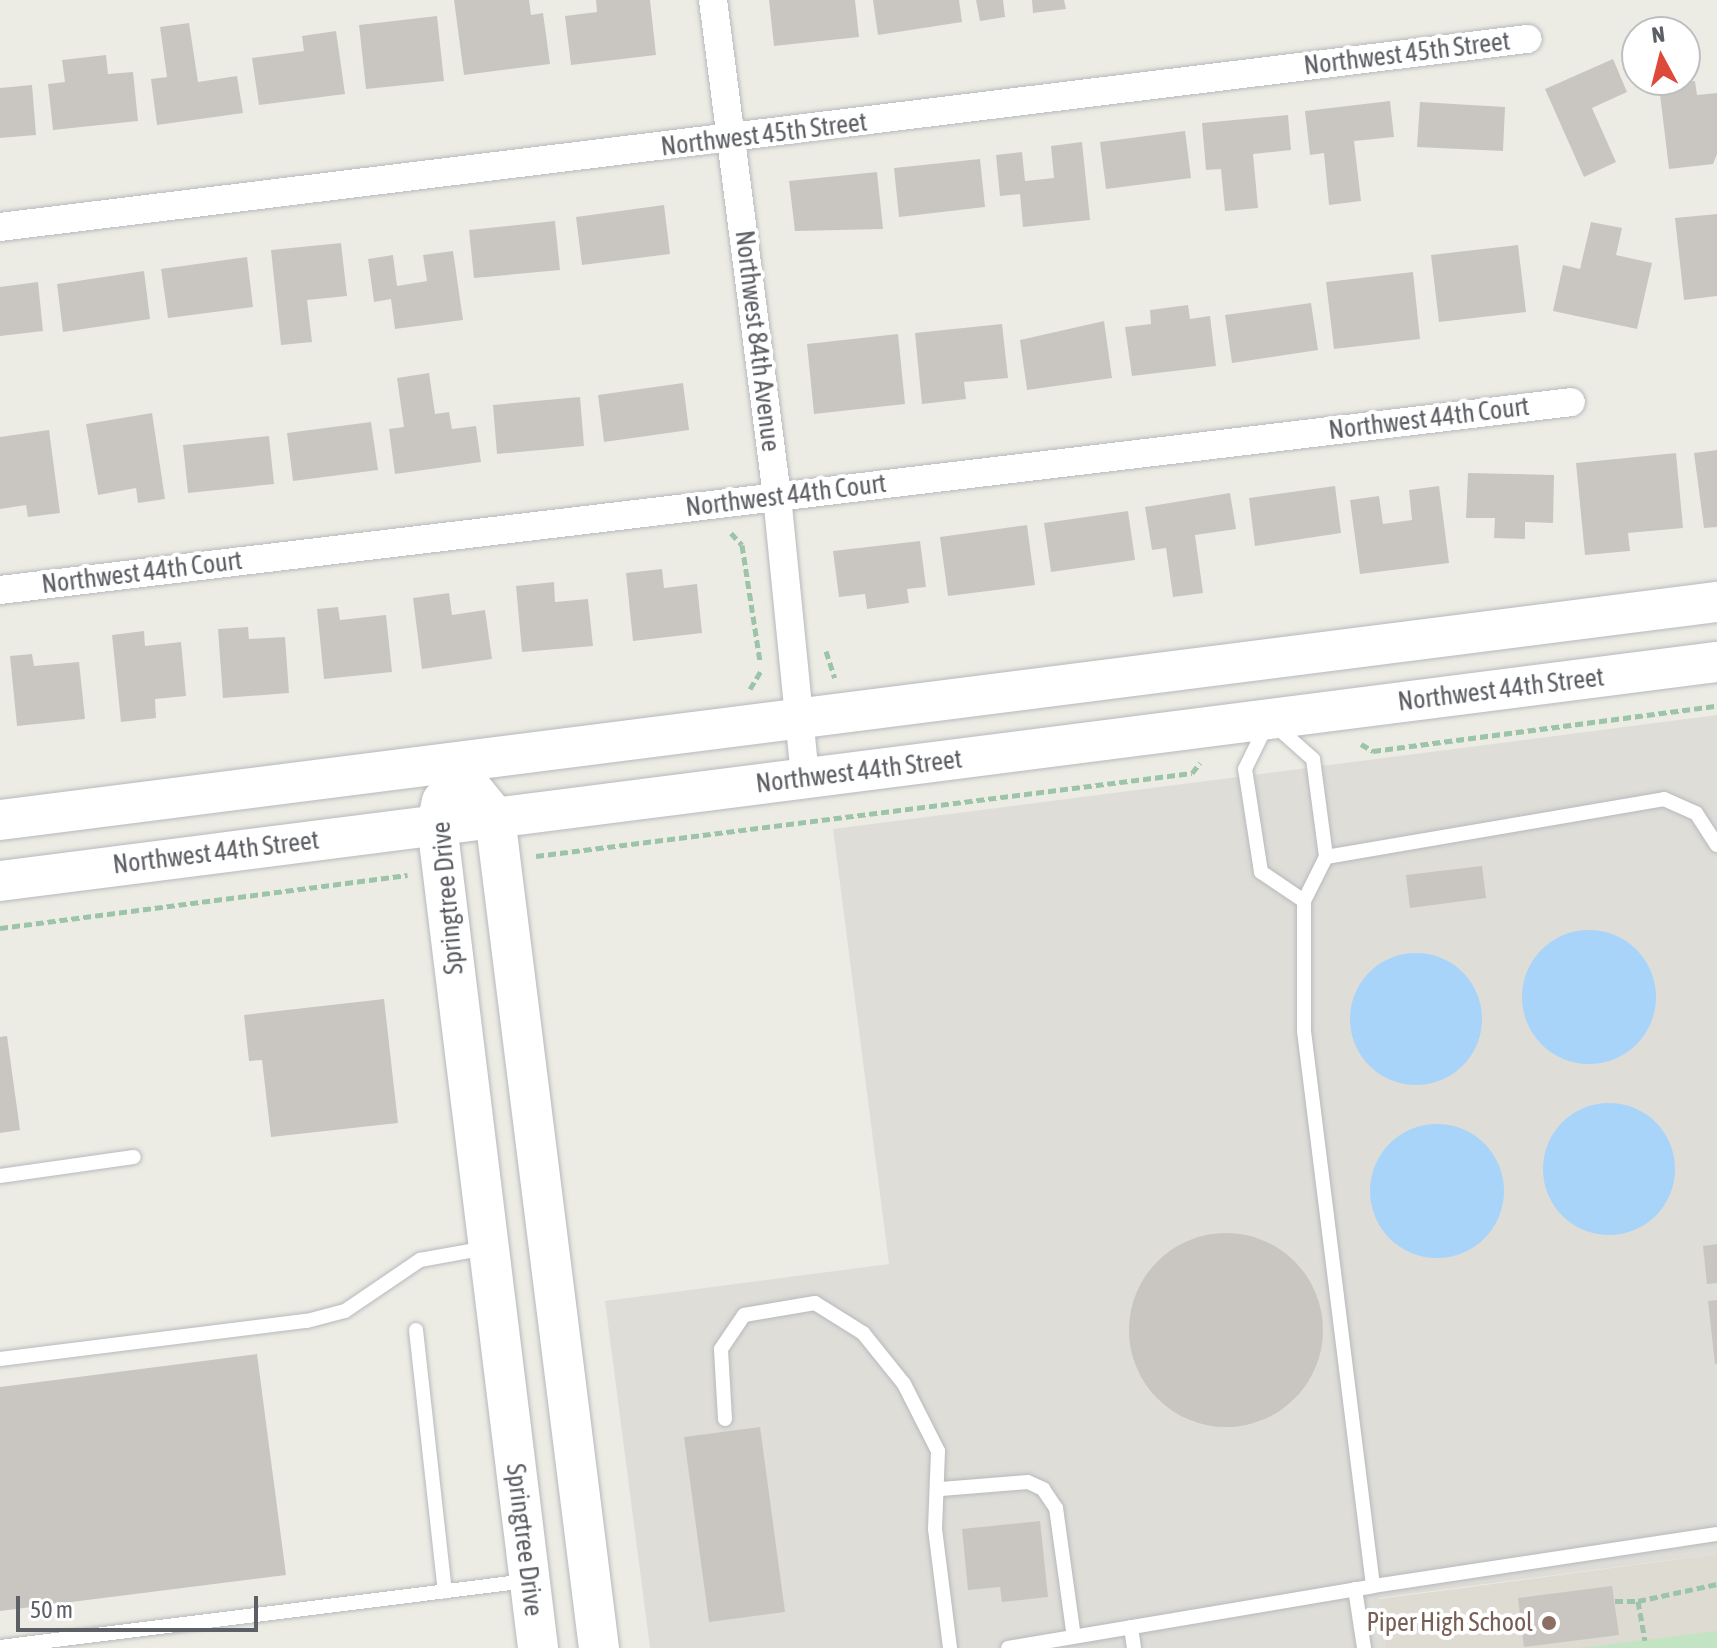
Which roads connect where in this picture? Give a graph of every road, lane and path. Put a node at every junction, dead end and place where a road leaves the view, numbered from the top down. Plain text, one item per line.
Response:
1 (713, 0) edge
2 (1527, 39) dead end
3 (731, 139) junction
4 (0, 227) edge
5 (1571, 402) dead end
6 (777, 496) junction
7 (715, 525) dead end
8 (0, 590) edge
9 (1717, 602) edge
10 (824, 640) dead end
11 (1262, 660) junction
12 (1717, 662) edge
13 (844, 682) dead end
14 (745, 696) dead end
15 (1717, 706) edge
16 (800, 719) junction
17 (1262, 734) junction
18 (1354, 740) dead end
19 (451, 763) junction
20 (805, 779) junction
21 (495, 817) junction
22 (0, 820) edge
23 (437, 825) junction
24 (1717, 845) edge
25 (1326, 857) junction
26 (500, 861) junction
27 (442, 870) junction
28 (0, 881) edge
29 (1304, 901) junction
30 (0, 928) edge
31 (134, 1157) dead end
32 (0, 1176) edge
33 (488, 1248) junction
34 (416, 1330) dead end
35 (0, 1359) edge
36 (725, 1419) dead end
37 (941, 1489) junction
38 (1717, 1534) edge
39 (529, 1580) junction
40 (1717, 1584) edge
41 (1373, 1586) junction
42 (1355, 1589) junction
43 (445, 1591) junction
44 (1615, 1601) dead end
45 (1638, 1601) junction
46 (1131, 1627) junction
47 (1074, 1637) junction
48 (1645, 1640) dead end
49 (0, 1647) edge
50 (538, 1648) edge
51 (599, 1648) edge
52 (950, 1648) edge
53 (1008, 1648) edge
54 (1134, 1648) edge
55 (1364, 1648) edge

1 - 3 street, Northwest 84th Avenue
2 - 3 street, Northwest 45th Street
3 - 4 street, Northwest 45th Street
3 - 6 street, Northwest 84th Avenue
5 - 6 street, Northwest 44th Court
6 - 8 street, Northwest 44th Court
6 - 16 street, Northwest 84th Avenue
7 - 14 path
9 - 11 street
10 - 13 path
11 - 16 street
11 - 17 street
12 - 17 street, Northwest 44th Street
15 - 18 path
16 - 19 street
16 - 20 street, Northwest 84th Avenue
17 - 20 street, Northwest 44th Street
17 - 25 lane
17 - 26 path
17 - 29 lane
19 - 21 street, Springtree Drive
19 - 22 street
19 - 23 street, Springtree Drive
20 - 21 street, Northwest 44th Street
21 - 23 street, Northwest 44th Street
21 - 26 street, Springtree Drive
23 - 27 street, Springtree Drive
23 - 28 street, Northwest 44th Street
24 - 25 lane
25 - 29 lane
26 - 51 street, Springtree Drive
27 - 30 path
27 - 33 street, Springtree Drive
29 - 41 lane
31 - 32 lane
33 - 35 lane
33 - 39 street, Springtree Drive
34 - 43 lane
36 - 37 lane
37 - 47 lane
37 - 52 lane
38 - 41 lane
39 - 43 lane
39 - 50 street, Springtree Drive
40 - 45 path
41 - 42 lane
42 - 46 lane
42 - 55 lane
43 - 49 lane
44 - 45 path
45 - 48 path
46 - 47 lane
46 - 54 lane
47 - 53 lane

